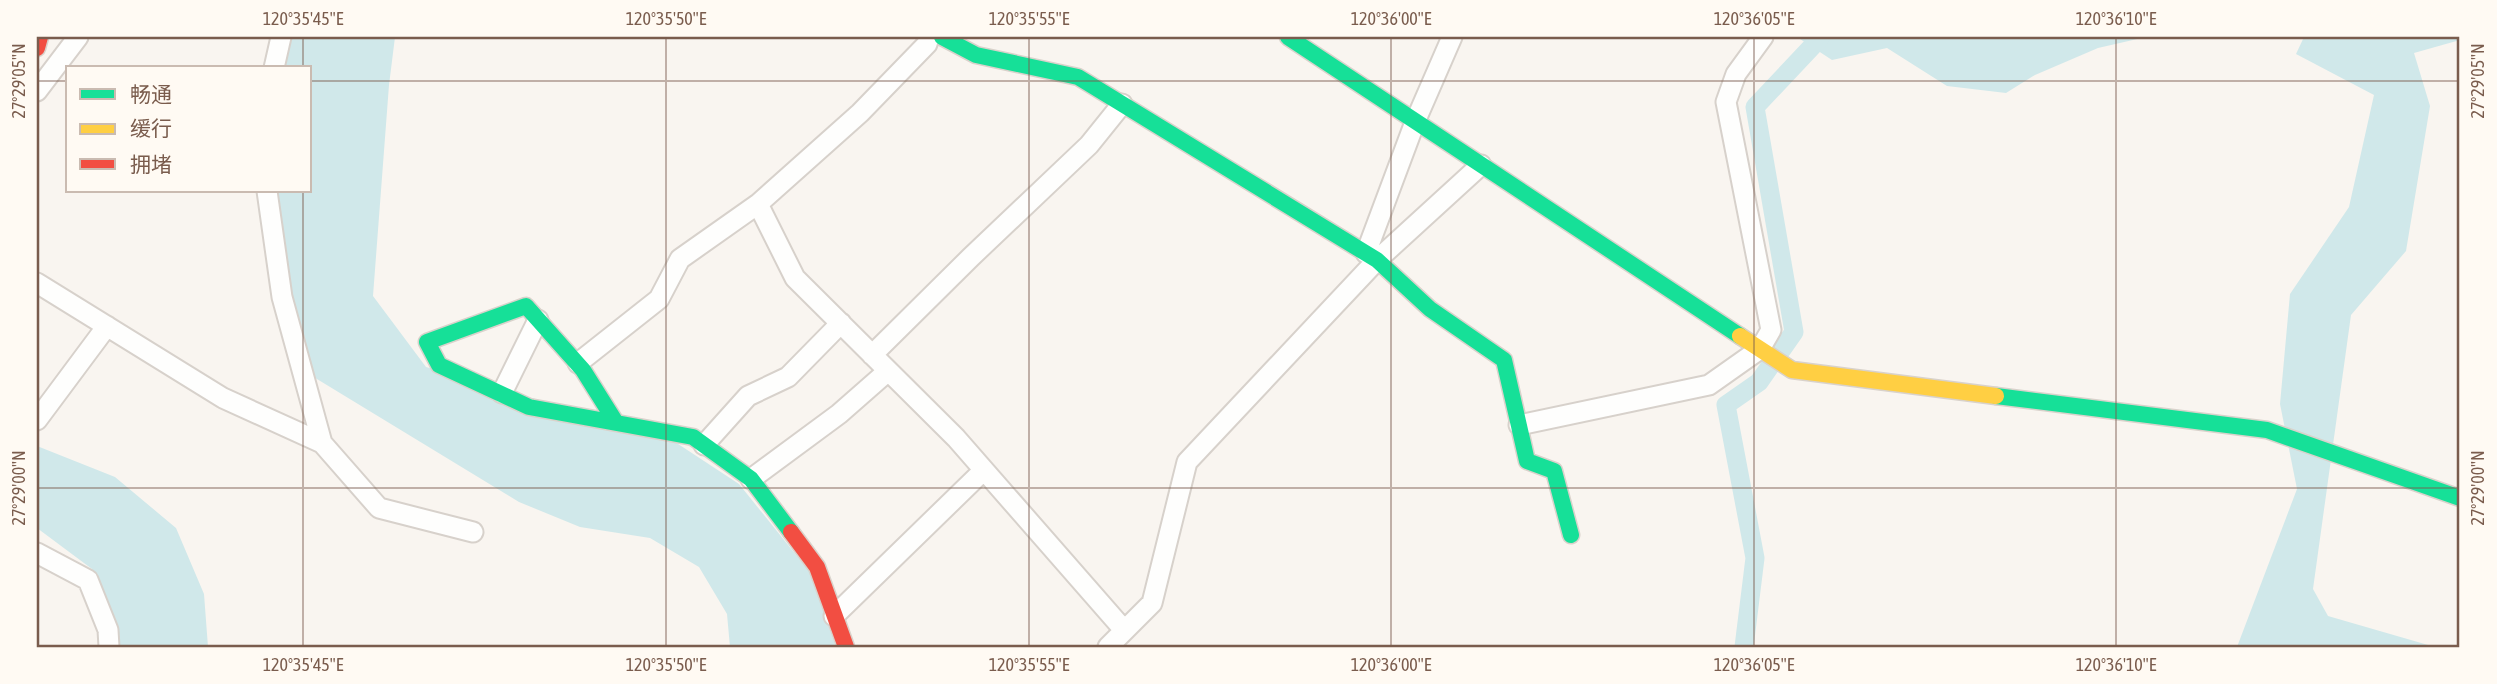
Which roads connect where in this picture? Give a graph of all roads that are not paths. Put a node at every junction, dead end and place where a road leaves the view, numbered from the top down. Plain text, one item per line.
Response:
1 (40, 37) edge
2 (78, 37) edge
3 (281, 37) edge
4 (929, 37) edge
5 (942, 37) edge
6 (1288, 37) edge
7 (1452, 37) edge
8 (1763, 37) edge
9 (37, 48) edge
10 (274, 66) edge
11 (37, 91) edge
12 (1122, 104) junction
13 (1415, 122) junction
14 (1480, 165) junction
15 (267, 192) edge
16 (758, 204) junction
17 (1371, 257) junction
18 (37, 283) edge
19 (538, 320) junction
20 (841, 323) junction
21 (107, 326) junction
22 (1760, 349) junction
23 (873, 355) junction
24 (578, 363) junction
25 (888, 370) junction
26 (502, 393) junction
27 (37, 419) edge
28 (615, 421) junction
29 (1519, 425) junction
30 (322, 443) junction
31 (704, 445) junction
32 (984, 470) junction
33 (751, 479) junction
34 (2460, 498) edge
35 (473, 532) dead end
36 (1571, 535) dead end
37 (37, 552) edge
38 (834, 615) junction
39 (1124, 630) junction
40 (109, 647) edge
41 (846, 647) edge
42 (1108, 647) edge

1 - 9 main road
2 - 11 street
3 - 10 street
4 - 16 street
5 - 12 main road
6 - 13 main road
7 - 13 street
8 - 22 street
12 - 17 main road
12 - 23 street
13 - 14 main road
13 - 17 street
14 - 17 street
14 - 22 main road
15 - 30 street
16 - 20 street
16 - 24 street
17 - 29 main road
17 - 39 street
18 - 21 street
19 - 24 main road
19 - 26 street
19 - 26 main road
20 - 23 street
20 - 31 street
21 - 27 street
21 - 30 street
22 - 29 street
22 - 34 main road
23 - 25 street
24 - 28 main road
25 - 32 street
25 - 33 street
26 - 28 main road
28 - 31 main road
29 - 36 main road
30 - 35 street
31 - 33 main road
32 - 38 street
32 - 39 street
33 - 38 main road
37 - 40 street
38 - 41 main road
39 - 42 street

